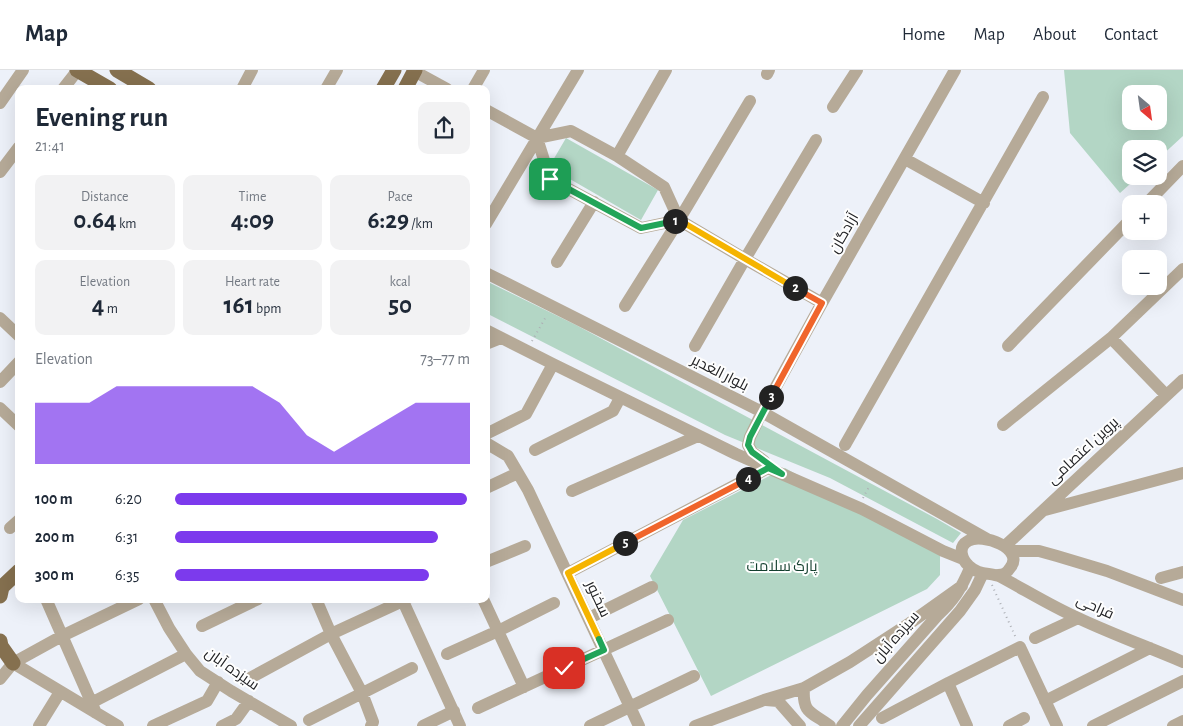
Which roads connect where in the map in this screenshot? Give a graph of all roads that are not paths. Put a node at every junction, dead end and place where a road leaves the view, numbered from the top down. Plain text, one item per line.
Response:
1 (23, 70) edge
2 (77, 70) edge
3 (117, 70) edge
4 (252, 70) edge
5 (337, 70) edge
6 (394, 70) edge
7 (484, 70) edge
8 (578, 70) edge
9 (666, 70) edge
10 (857, 70) edge
11 (955, 70) edge
12 (415, 71) edge
13 (66, 85) edge
14 (103, 85) edge
15 (142, 85) edge
16 (244, 85) edge
17 (328, 85) edge
18 (385, 85) edge
19 (407, 85) edge
20 (440, 85) edge
21 (475, 85) edge
22 (1043, 97) dead end
23 (750, 101) dead end
24 (0, 102) edge
25 (833, 107) dead end
26 (490, 112) edge
27 (537, 138) junction
28 (816, 140) dead end
29 (15, 152) edge
30 (617, 156) junction
31 (905, 159) junction
32 (1182, 168) edge
33 (0, 172) edge
34 (1155, 195) edge
35 (594, 202) junction
36 (984, 203) junction
37 (490, 217) edge
38 (679, 220) junction
39 (1122, 228) edge
40 (745, 259) junction
41 (557, 262) dead end
42 (1183, 269) edge
43 (490, 275) edge
44 (822, 303) junction
45 (625, 306) dead end
46 (0, 318) edge
47 (15, 332) edge
48 (490, 332) edge
49 (501, 338) junction
50 (1111, 338) junction
51 (490, 342) edge
52 (695, 346) dead end
53 (1008, 346) dead end
54 (552, 364) junction
55 (15, 366) edge
56 (1183, 380) edge
57 (0, 382) edge
58 (1166, 395) junction
59 (620, 398) junction
60 (0, 408) edge
61 (762, 412) junction
62 (15, 422) edge
63 (1003, 425) dead end
64 (490, 432) edge
65 (698, 436) junction
66 (490, 445) edge
67 (845, 445) dead end
68 (535, 450) dead end
69 (768, 468) junction
70 (518, 473) junction
71 (782, 474) junction
72 (1183, 474) edge
73 (490, 486) edge
74 (572, 491) dead end
75 (1043, 511) junction
76 (987, 539) junction
77 (525, 546) dead end
78 (1008, 549) junction
79 (490, 560) edge
80 (966, 563) junction
81 (1183, 572) edge
82 (568, 573) junction
83 (989, 574) junction
84 (15, 575) edge
85 (1161, 578) dead end
86 (962, 586) junction
87 (652, 587) dead end
88 (0, 596) edge
89 (1183, 600) edge
90 (48, 603) edge
91 (131, 603) edge
92 (156, 603) edge
93 (250, 603) edge
94 (318, 603) edge
95 (396, 603) edge
96 (406, 603) edge
97 (485, 603) edge
98 (554, 603) dead end
99 (589, 618) junction
100 (1078, 618) junction
101 (668, 620) dead end
102 (202, 626) dead end
103 (498, 631) junction
104 (331, 634) junction
105 (62, 636) junction
106 (1035, 638) dead end
107 (0, 641) edge
108 (1150, 648) junction
109 (604, 650) junction
110 (186, 654) junction
111 (447, 654) dead end
112 (1183, 662) edge
113 (13, 663) junction
114 (412, 668) dead end
115 (694, 676) dead end
116 (250, 678) dead end
117 (0, 679) edge
118 (1183, 680) edge
119 (218, 682) junction
120 (948, 683) junction
121 (524, 687) junction
122 (804, 688) junction
123 (60, 692) junction
124 (362, 693) junction
125 (764, 700) junction
126 (249, 701) junction
127 (1045, 701) junction
128 (93, 708) junction
129 (478, 708) dead end
130 (629, 708) junction
131 (454, 711) junction
132 (882, 718) dead end
133 (1024, 718) dead end
134 (309, 720) dead end
135 (1183, 721) edge
136 (113, 725) edge
137 (375, 725) edge
138 (39, 726) edge
139 (153, 726) edge
140 (222, 726) edge
141 (291, 726) edge
142 (423, 726) edge
143 (460, 726) edge
144 (590, 726) edge
145 (639, 726) edge
146 (695, 726) edge
147 (800, 726) edge
148 (830, 726) edge
149 (842, 726) edge
150 (859, 726) edge
151 (967, 726) edge
152 (1009, 726) edge
153 (1057, 726) edge
154 (1093, 726) edge
155 (1173, 726) edge

1 - 24 street
2 - 13 street
2 - 14 main road
3 - 15 main road
4 - 16 street
5 - 17 street
6 - 18 main road
7 - 21 street
8 - 27 street
9 - 30 street
10 - 25 street
11 - 31 street, آزادگان
12 - 19 main road
12 - 20 street
22 - 36 street
23 - 38 street
26 - 27 street
27 - 30 street
27 - 35 street
27 - 37 street
28 - 40 street
29 - 33 street
30 - 38 street
31 - 36 street
31 - 44 street, آزادگان
32 - 34 street
35 - 38 street
35 - 41 street
36 - 67 street
38 - 40 street
38 - 45 street
39 - 53 street
40 - 44 street
40 - 52 street
42 - 50 street
43 - 61 street, بلوار الغدیر
44 - 61 street, آزادگان
46 - 47 street
48 - 49 street
49 - 51 street
49 - 54 street
50 - 58 street
50 - 63 street
54 - 59 street
54 - 64 street
55 - 57 street
56 - 58 street, پروین اعتصامی
58 - 75 street, پروین اعتصامی
59 - 65 street
59 - 68 street
60 - 62 street
61 - 71 street, آزادگان
61 - 76 street, بلوار الغدیر
65 - 69 street
65 - 74 street
66 - 70 street, سخنور
69 - 71 street
69 - 82 street
70 - 73 street
70 - 82 street, سخنور
71 - 80 street
72 - 75 street
75 - 78 street, پروین اعتصامی
76 - 78 street
76 - 80 street
77 - 79 street
78 - 83 street
78 - 89 street
80 - 83 street
80 - 86 street, سیزده آبان
81 - 85 street
82 - 99 street, سخنور
83 - 100 street, فراحی
83 - 150 street
84 - 88 main road
86 - 122 street
86 - 149 street, سیزده آبان
87 - 99 street
90 - 105 street
91 - 105 street
92 - 110 street, سیزده آبان
93 - 102 street
94 - 104 street
95 - 104 street
96 - 131 street
97 - 103 street
98 - 103 street
99 - 109 street, سخنور
100 - 106 street
100 - 108 street, فراحی
101 - 109 street
103 - 111 street
103 - 121 street
104 - 116 street
104 - 124 street
105 - 113 street
105 - 128 street
107 - 113 main road
108 - 112 street, فراحی
108 - 127 street
109 - 121 street
109 - 130 street, سخنور
110 - 119 street, سیزده آبان
110 - 128 street
113 - 117 street
113 - 123 street
114 - 124 street
115 - 130 street
118 - 154 street
119 - 126 street, سیزده آبان
119 - 139 street
120 - 127 street
120 - 132 street
120 - 151 street
121 - 129 street
122 - 125 street
122 - 148 street
123 - 128 street
123 - 138 street
124 - 134 street
124 - 137 street
125 - 146 street
125 - 147 street
126 - 140 street
126 - 141 street, سیزده آبان
127 - 153 street
128 - 136 street
130 - 144 street
130 - 145 street, سخنور
131 - 142 street
131 - 143 street
133 - 152 street
135 - 155 street

